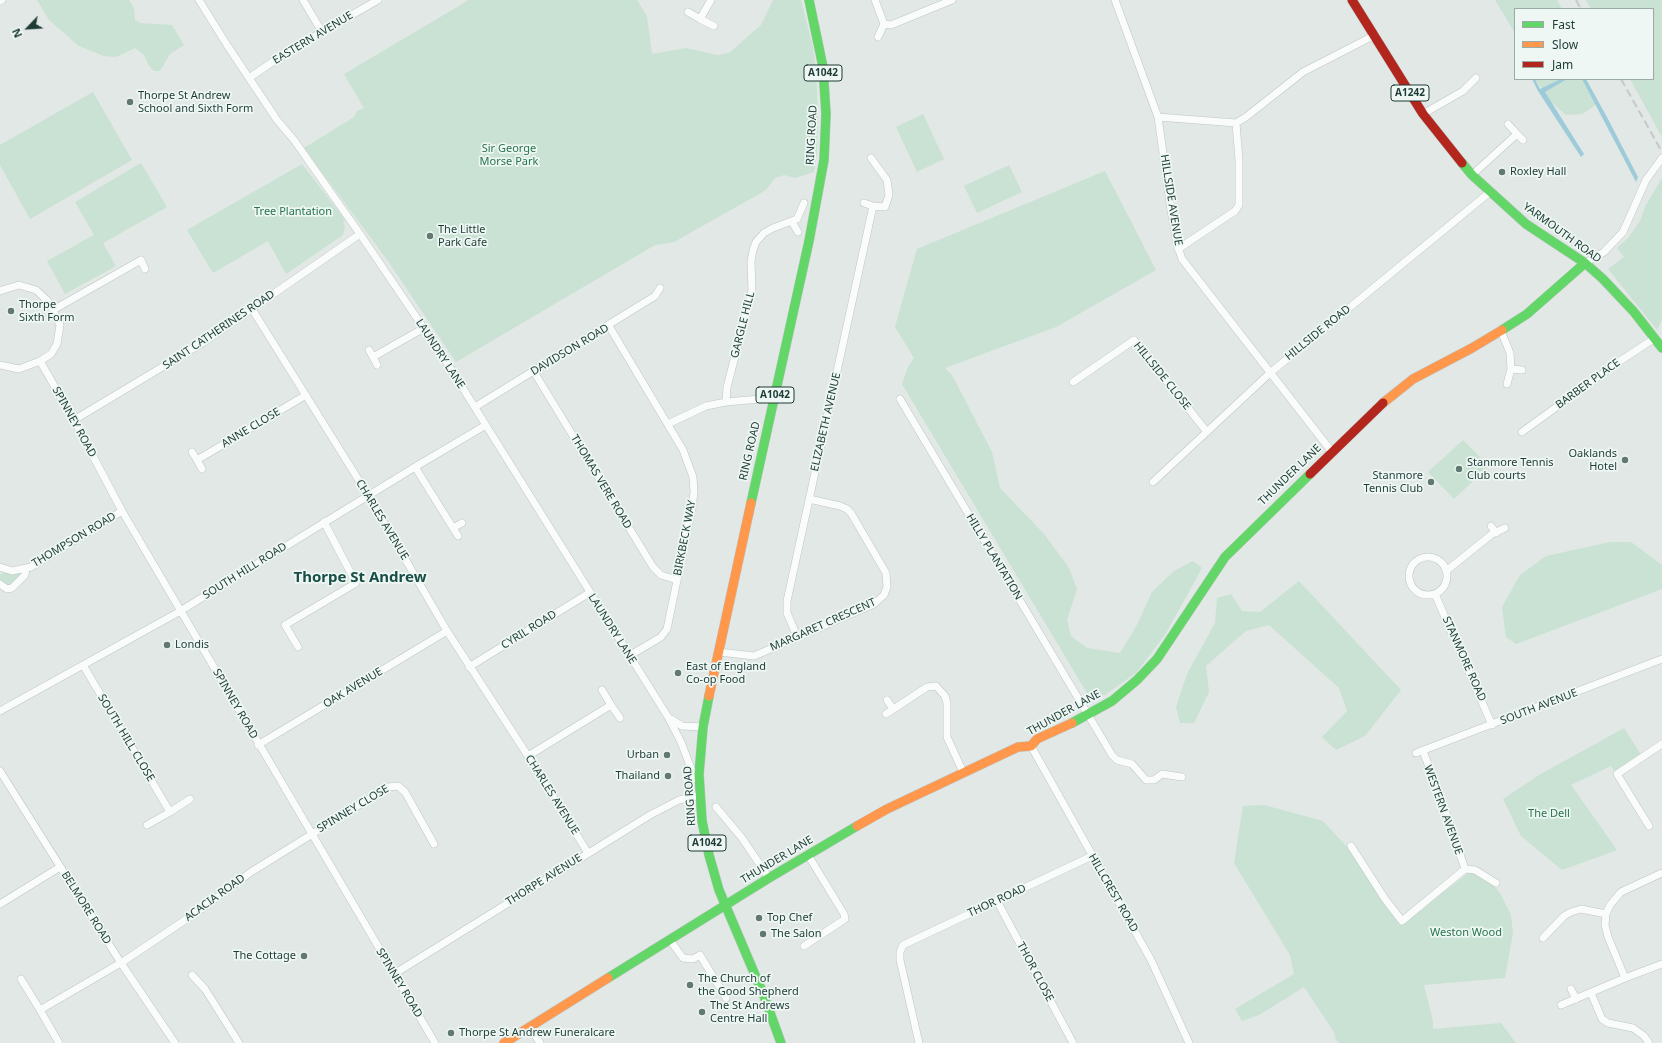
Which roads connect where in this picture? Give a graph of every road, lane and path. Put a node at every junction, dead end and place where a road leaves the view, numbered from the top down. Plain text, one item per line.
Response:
1 (200, 0) edge
2 (303, 0) edge
3 (378, 0) edge
4 (711, 0) edge
5 (809, 0) edge
6 (875, 0) edge
7 (952, 0) edge
8 (1116, 0) edge
9 (1352, 0) edge
10 (688, 12) dead end
11 (700, 19) junction
12 (884, 24) junction
13 (714, 26) dead end
14 (322, 32) junction
15 (1376, 35) junction
16 (878, 37) dead end
17 (249, 78) junction
18 (1476, 78) dead end
19 (1423, 114) junction
20 (1158, 117) junction
21 (1236, 122) junction
22 (1508, 124) dead end
23 (1517, 134) junction
24 (1523, 140) dead end
25 (871, 158) dead end
26 (1662, 158) edge
27 (1472, 175) junction
28 (1490, 192) junction
29 (804, 203) dead end
30 (864, 203) dead end
31 (874, 206) junction
32 (792, 222) junction
33 (798, 232) dead end
34 (360, 234) junction
35 (1178, 249) junction
36 (1585, 263) junction
37 (145, 269) dead end
38 (660, 288) dead end
39 (0, 291) edge
40 (252, 309) junction
41 (53, 310) junction
42 (609, 326) junction
43 (424, 328) junction
44 (1501, 331) junction
45 (1655, 338) junction
46 (1662, 348) edge
47 (369, 350) dead end
48 (373, 357) junction
49 (40, 361) junction
50 (0, 365) edge
51 (377, 365) dead end
52 (1511, 369) junction
53 (1522, 370) dead end
54 (534, 372) junction
55 (1270, 373) junction
56 (1073, 382) dead end
57 (1507, 384) dead end
58 (306, 395) junction
59 (760, 399) dead end
60 (900, 399) dead end
61 (726, 402) junction
62 (475, 407) junction
63 (74, 420) junction
64 (668, 424) junction
65 (486, 426) junction
66 (1207, 432) junction
67 (1522, 432) dead end
68 (192, 452) dead end
69 (1332, 452) junction
70 (197, 460) junction
71 (415, 467) junction
72 (202, 469) dead end
73 (1153, 482) dead end
74 (368, 495) junction
75 (809, 499) junction
76 (122, 511) junction
77 (324, 522) junction
78 (462, 523) dead end
79 (1491, 526) dead end
80 (453, 528) junction
81 (1505, 528) dead end
82 (1496, 533) junction
83 (458, 536) dead end
84 (0, 567) edge
85 (26, 568) junction
86 (1446, 571) junction
87 (677, 580) junction
88 (0, 584) edge
89 (590, 593) junction
90 (1435, 594) junction
91 (180, 611) junction
92 (447, 631) junction
93 (797, 636) junction
94 (298, 647) dead end
95 (718, 652) junction
96 (630, 656) junction
97 (1662, 660) edge
98 (83, 665) junction
99 (469, 667) junction
100 (602, 690) dead end
101 (887, 700) dead end
102 (612, 704) junction
103 (893, 709) junction
104 (0, 711) edge
105 (886, 714) dead end
106 (1088, 715) junction
107 (668, 716) junction
108 (620, 718) dead end
109 (1492, 725) junction
110 (703, 726) junction
111 (1662, 744) edge
112 (258, 745) junction
113 (1031, 746) junction
114 (1419, 752) joint
115 (528, 756) junction
116 (0, 770) edge
117 (963, 772) junction
118 (1177, 779) dead end
119 (700, 796) junction
120 (190, 799) dead end
121 (716, 807) dead end
122 (170, 812) junction
123 (147, 825) dead end
124 (1649, 826) dead end
125 (311, 834) junction
126 (434, 844) dead end
127 (1351, 846) dead end
128 (588, 853) junction
129 (808, 855) junction
130 (1092, 856) junction
131 (60, 867) junction
132 (1465, 869) junction
133 (1662, 873) edge
134 (769, 878) junction
135 (1496, 883) dead end
136 (997, 901) junction
137 (0, 904) edge
138 (726, 905) junction
139 (1606, 914) junction
140 (1544, 938) dead end
141 (670, 940) junction
142 (804, 946) dead end
143 (121, 963) junction
144 (1662, 964) edge
145 (394, 974) junction
146 (192, 975) dead end
147 (21, 978) dead end
148 (1625, 978) junction
149 (1572, 989) dead end
150 (1591, 993) junction
151 (726, 998) dead end
152 (1576, 999) junction
153 (1561, 1005) dead end
154 (40, 1010) junction
155 (530, 1027) junction
156 (59, 1043) edge
157 (175, 1043) edge
158 (239, 1043) edge
159 (435, 1043) edge
160 (504, 1043) edge
161 (540, 1043) edge
162 (781, 1043) edge
163 (919, 1043) edge
164 (1073, 1043) edge
165 (1189, 1043) edge
166 (1649, 1043) edge

1 - 17 street, LAUNDRY LANE
2 - 14 street
3 - 14 street, EASTERN AVENUE
4 - 11 street
5 - 95 main road, RING ROAD / A1042
6 - 12 street
7 - 12 street
8 - 20 street, HILLSIDE AVENUE
9 - 15 main road, YARMOUTH ROAD / A1242
10 - 11 street
11 - 13 street
12 - 16 street
14 - 17 street, EASTERN AVENUE
15 - 19 main road, YARMOUTH ROAD / A1242
15 - 21 street
17 - 34 street, LAUNDRY LANE
18 - 19 street
19 - 27 main road, YARMOUTH ROAD / A1242
20 - 21 street
20 - 35 street, HILLSIDE AVENUE
21 - 35 street
22 - 23 street
23 - 24 street
23 - 27 street
25 - 31 street
26 - 36 street
27 - 28 main road, YARMOUTH ROAD / A1242
28 - 36 main road, YARMOUTH ROAD / A1242
28 - 55 street, HILLSIDE ROAD
29 - 32 street
30 - 31 street
31 - 75 street, ELIZABETH AVENUE
32 - 33 street
32 - 61 street, GARGLE HILL
34 - 40 street, SAINT CATHERINES ROAD
34 - 43 street, LAUNDRY LANE
35 - 55 street, HILLSIDE AVENUE
36 - 44 main road, THUNDER LANE
36 - 45 main road, YARMOUTH ROAD / A1242
37 - 41 street
38 - 42 street, DAVIDSON ROAD
39 - 41 street
40 - 58 street, CHARLES AVENUE
40 - 63 street, SAINT CATHERINES ROAD
41 - 49 street
42 - 54 street, DAVIDSON ROAD
42 - 64 street, BIRKBECK WAY
43 - 48 street
43 - 62 street, LAUNDRY LANE
44 - 52 street
44 - 69 main road, THUNDER LANE
45 - 46 main road, YARMOUTH ROAD / A1242
45 - 67 street, BARBER PLACE
47 - 48 street
48 - 51 street
49 - 50 street
49 - 63 street, SPINNEY ROAD
52 - 53 street
52 - 57 street
54 - 62 street, DAVIDSON ROAD
54 - 87 street, THOMAS VERE ROAD
55 - 66 street, HILLSIDE ROAD
55 - 69 street, HILLSIDE AVENUE
56 - 66 street, HILLSIDE CLOSE
58 - 70 street, ANNE CLOSE
58 - 74 street, CHARLES AVENUE
59 - 61 street
60 - 106 street, HILLY PLANTATION
61 - 64 street
62 - 65 street, LAUNDRY LANE
63 - 76 street, SPINNEY ROAD
64 - 87 street, BIRKBECK WAY
65 - 71 street, SOUTH HILL ROAD
65 - 89 street, LAUNDRY LANE
66 - 73 street, HILLSIDE ROAD
68 - 70 street
69 - 106 main road, THUNDER LANE
70 - 72 street
71 - 74 street, SOUTH HILL ROAD
71 - 80 street
74 - 77 street, SOUTH HILL ROAD
74 - 92 street, CHARLES AVENUE
75 - 93 street, ELIZABETH AVENUE
75 - 93 street, MARGARET CRESCENT
76 - 85 street, THOMPSON ROAD
76 - 91 street, SPINNEY ROAD
77 - 91 street, SOUTH HILL ROAD
77 - 94 street
78 - 80 street
79 - 82 street
80 - 83 street
81 - 82 street
82 - 86 street
84 - 85 street, THOMPSON ROAD
85 - 88 street, THOMPSON ROAD
86 - 90 street
86 - 90 street
87 - 96 street, BIRKBECK WAY
89 - 96 street, LAUNDRY LANE
89 - 99 street, CYRIL ROAD
90 - 109 street, STANMORE ROAD
91 - 98 street, SOUTH HILL ROAD
91 - 112 street, SPINNEY ROAD
92 - 99 street, CHARLES AVENUE
92 - 112 street, OAK AVENUE
93 - 95 street, MARGARET CRESCENT
95 - 110 main road, RING ROAD / A1042
96 - 107 street, LAUNDRY LANE
97 - 109 street, SOUTH AVENUE
98 - 104 street, SOUTH HILL ROAD
98 - 122 street, SOUTH HILL CLOSE
99 - 115 street, CHARLES AVENUE
100 - 102 street
101 - 103 street
102 - 108 street
102 - 115 street
103 - 105 street
103 - 117 street
106 - 113 main road, THUNDER LANE
106 - 118 street, HILLY PLANTATION
107 - 110 street, LAUNDRY LANE
107 - 119 street, LAUNDRY LANE
109 - 114 street, SOUTH AVENUE
110 - 119 main road, RING ROAD / A1042
111 - 124 street
112 - 125 street, SPINNEY ROAD
113 - 117 main road, THUNDER LANE
113 - 130 street, HILLCREST ROAD
114 - 132 street, WESTERN AVENUE
115 - 128 street, CHARLES AVENUE
116 - 131 street, BELMORE ROAD
117 - 129 main road, THUNDER LANE
119 - 128 street, THORPE AVENUE
119 - 138 main road, RING ROAD / A1042
120 - 122 street
121 - 134 street
122 - 123 street
125 - 126 street, SPINNEY CLOSE
125 - 143 street, ACACIA ROAD
125 - 145 street, SPINNEY ROAD
127 - 132 street, WESTERN AVENUE
128 - 145 street, THORPE AVENUE
129 - 134 main road, THUNDER LANE
129 - 142 street
130 - 136 street, THOR ROAD
130 - 165 street, HILLCREST ROAD
131 - 137 street
131 - 143 street, BELMORE ROAD
132 - 135 street, WESTERN AVENUE
133 - 139 street
134 - 138 main road, THUNDER LANE
136 - 163 street, THOR ROAD
136 - 164 street, THOR CLOSE
138 - 141 main road, THUNDER LANE
138 - 162 main road, A1042
139 - 140 street
139 - 148 street
141 - 151 street
141 - 155 main road, THUNDER LANE
143 - 154 street, ACACIA ROAD
143 - 157 street, BELMORE ROAD
144 - 148 street
145 - 159 street, SPINNEY ROAD
146 - 158 street
147 - 154 street
148 - 150 street
149 - 152 street
150 - 152 street
150 - 166 street
152 - 153 street
154 - 156 street
155 - 160 main road, THUNDER LANE
155 - 161 street

